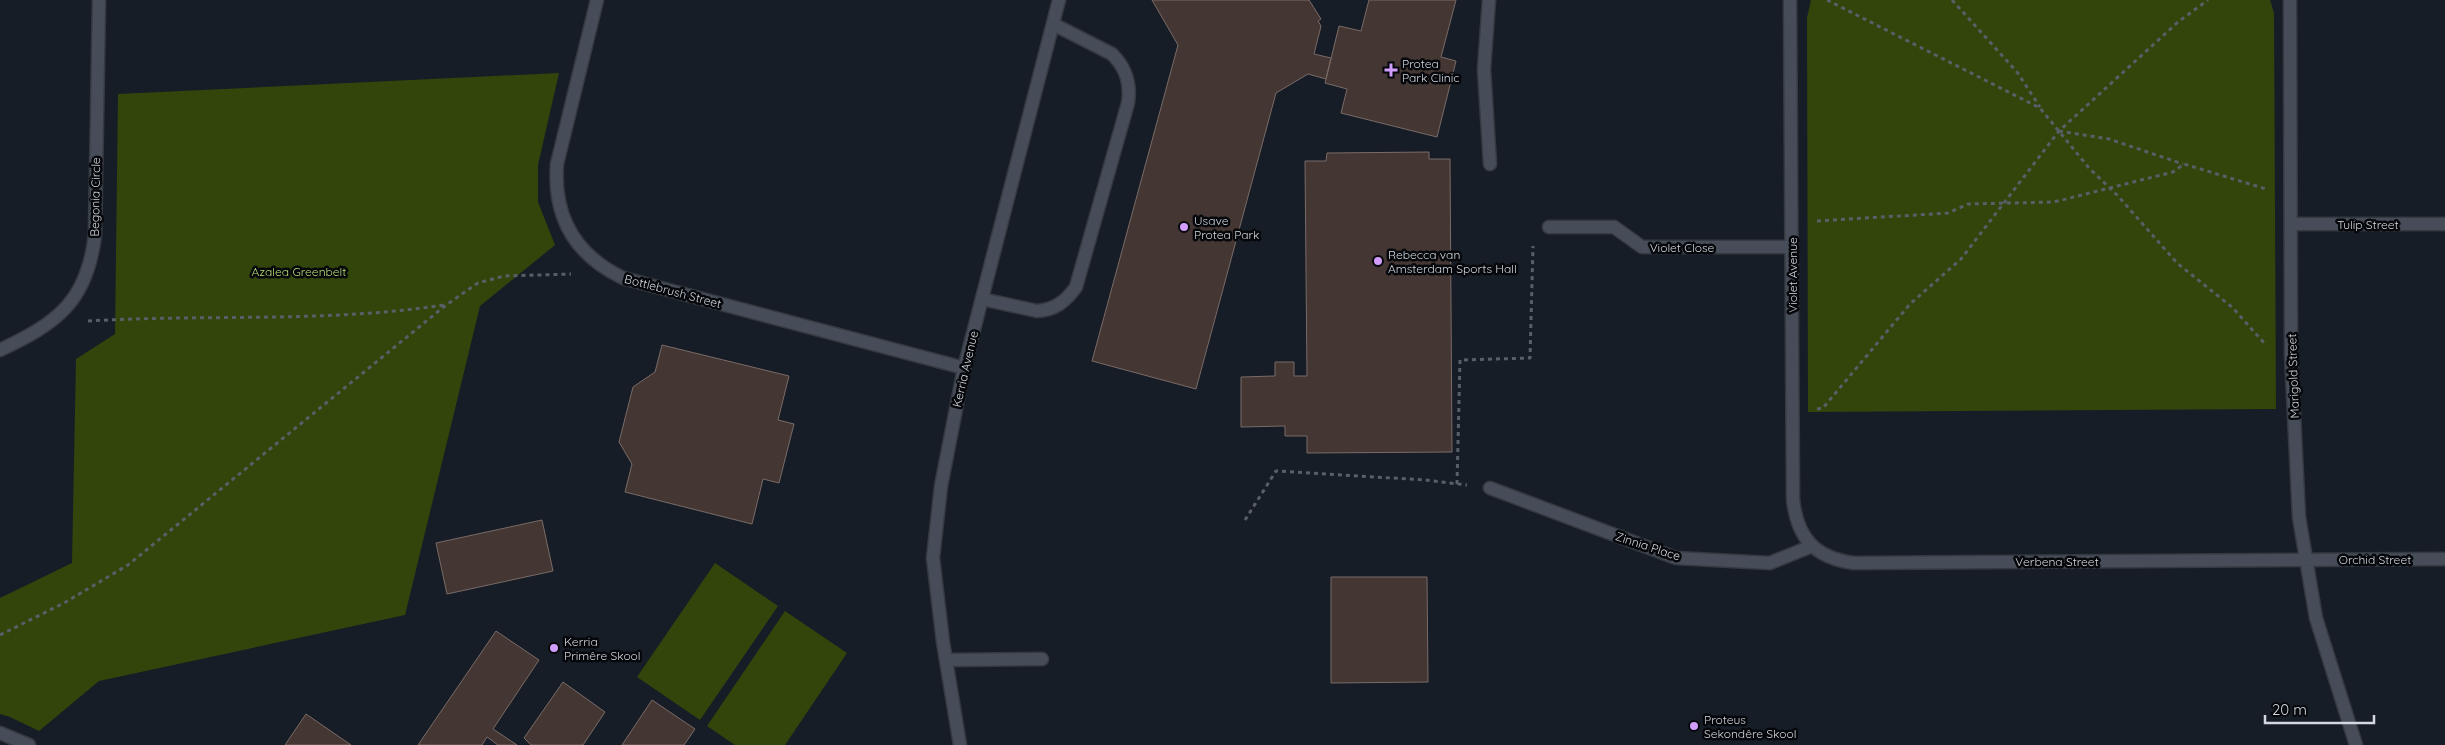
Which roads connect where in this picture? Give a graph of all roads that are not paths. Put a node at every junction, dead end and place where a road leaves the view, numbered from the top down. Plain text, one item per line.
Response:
1 (99, 0) edge
2 (596, 0) edge
3 (1059, 0) edge
4 (1489, 0) edge
5 (1790, 0) edge
6 (2290, 0) edge
7 (1053, 24) junction
8 (1490, 164) dead end
9 (2291, 224) junction
10 (2445, 224) edge
11 (1549, 227) road end
12 (1792, 247) junction
13 (982, 299) junction
14 (0, 350) edge
15 (964, 368) junction
16 (1490, 488) road end
17 (1812, 546) junction
18 (2306, 559) junction
19 (2445, 559) edge
20 (1042, 659) dead end
21 (946, 660) junction
22 (0, 733) edge
23 (29, 745) edge
24 (960, 745) edge
25 (2356, 745) edge

1 - 14 street, Begonia Circle
2 - 15 street, Bottlebrush Street
3 - 7 street, Kerria Avenue
4 - 8 street
5 - 12 street, Violet Avenue
6 - 9 street, Marigold Street
7 - 13 street, Kerria Avenue
7 - 13 street
9 - 10 street, Tulip Street
9 - 18 street, Marigold Street
11 - 12 street, Violet Close
12 - 17 street, Violet Avenue
13 - 15 street, Kerria Avenue
15 - 21 street, Kerria Avenue
16 - 17 street, Zinnia Place
17 - 18 street, Verbena Street
18 - 19 street, Orchid Street
18 - 25 street, Marigold Street
20 - 21 street
21 - 24 street, Kerria Avenue
22 - 23 street

